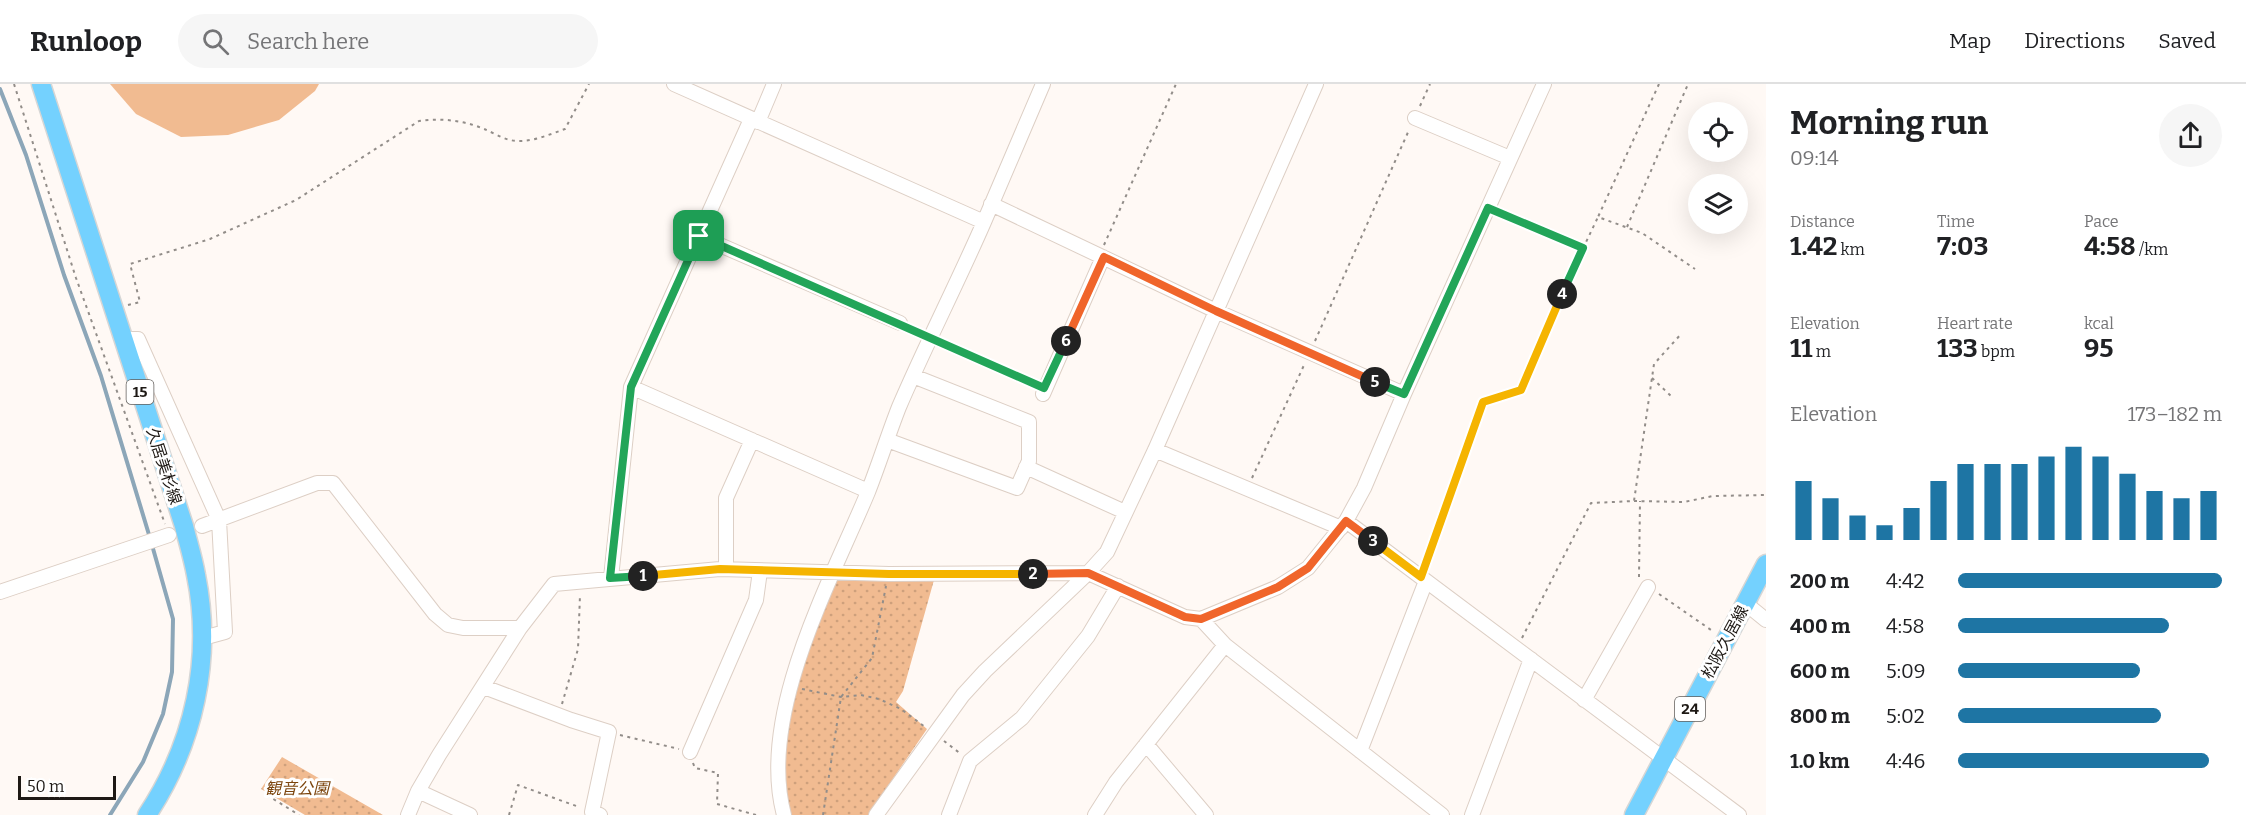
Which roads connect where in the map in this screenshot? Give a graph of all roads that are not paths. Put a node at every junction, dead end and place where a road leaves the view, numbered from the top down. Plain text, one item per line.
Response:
1 (41, 84) edge
2 (674, 84) edge
3 (774, 84) edge
4 (1043, 84) edge
5 (1316, 84) edge
6 (1544, 84) edge
7 (1415, 118) road end
8 (754, 120) junction
9 (1510, 158) junction
10 (991, 204) junction
11 (984, 222) junction
12 (699, 236) junction
13 (1101, 256) junction
14 (1216, 311) junction
15 (900, 323) dead end
16 (122, 339) junction
17 (913, 376) junction
18 (631, 387) junction
19 (1043, 391) road end
20 (1404, 394) junction
21 (752, 440) junction
22 (887, 440) junction
23 (1155, 450) junction
24 (1026, 467) junction
25 (868, 491) junction
26 (1125, 512) junction
27 (219, 520) junction
28 (1343, 524) junction
29 (202, 526) dead end
30 (159, 538) road end
31 (1766, 564) edge
32 (726, 569) junction
33 (760, 571) junction
34 (832, 572) junction
35 (1088, 573) junction
36 (610, 578) junction
37 (1423, 579) junction
38 (1118, 586) junction
39 (1648, 587) road end
40 (0, 592) edge
41 (1745, 603) junction
42 (1201, 619) junction
43 (1766, 620) edge
44 (520, 628) junction
45 (203, 638) junction
46 (1225, 645) junction
47 (1531, 659) junction
48 (484, 687) junction
49 (1584, 700) junction
50 (1146, 744) junction
51 (1360, 751) junction
52 (690, 752) road end
53 (1663, 760) junction
54 (418, 791) junction
55 (596, 813) edge
56 (147, 815) edge
57 (408, 815) edge
58 (470, 815) edge
59 (784, 815) edge
60 (876, 815) edge
61 (950, 815) edge
62 (1095, 815) edge
63 (1206, 815) edge
64 (1442, 815) edge
65 (1472, 815) edge
66 (1634, 815) edge
67 (1739, 815) edge

1 - 16 main road, 久居美杉線 / 15
2 - 8 street
3 - 8 street
4 - 10 street
5 - 14 street
6 - 9 street
7 - 9 street
8 - 11 street
8 - 12 street
9 - 20 street
10 - 11 street
10 - 13 street
11 - 17 street
12 - 15 street
12 - 18 street
13 - 14 street
13 - 19 street
14 - 20 street
14 - 23 street
16 - 27 street
16 - 45 main road, 久居美杉線 / 15
17 - 22 street
17 - 24 street
18 - 21 street
18 - 36 street
20 - 28 street
21 - 25 street
21 - 32 street
22 - 24 street
22 - 25 street
23 - 26 street
23 - 28 street
24 - 26 street
25 - 34 street
26 - 35 street
27 - 29 street
27 - 44 street
27 - 45 street
28 - 37 street
28 - 42 street
30 - 40 street
31 - 41 main road, 松阪久居線 / 24
32 - 33 street
32 - 36 street
33 - 34 street
33 - 52 street
34 - 35 street
34 - 59 street
35 - 38 street
35 - 60 street
36 - 44 street
37 - 47 street
37 - 51 street
38 - 42 street
38 - 61 street
39 - 49 street
41 - 43 street
41 - 53 main road, 松阪久居線 / 24
42 - 46 street
44 - 48 street
45 - 56 main road, 久居美杉線 / 15
46 - 50 street
46 - 51 street
47 - 49 street
47 - 65 street
48 - 54 street
48 - 55 street
49 - 53 street
50 - 62 street
50 - 63 street
51 - 64 street
53 - 66 main road, 松阪久居線 / 24
53 - 67 street
54 - 57 street
54 - 58 street

